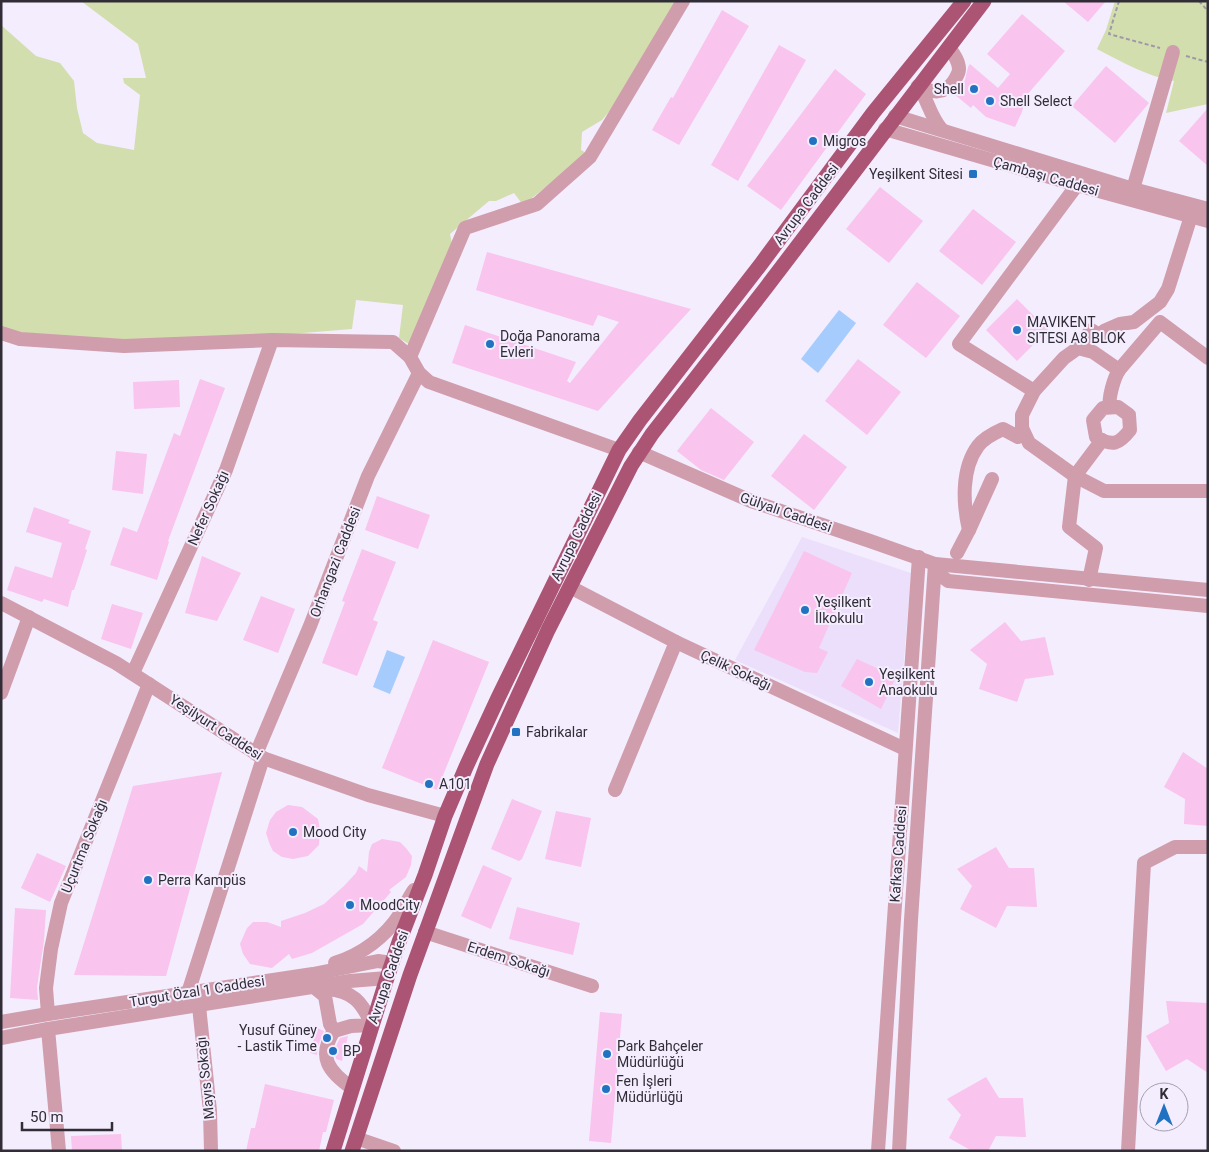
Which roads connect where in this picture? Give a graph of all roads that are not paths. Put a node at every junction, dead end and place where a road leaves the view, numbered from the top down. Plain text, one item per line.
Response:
1 (683, 1) edge
2 (964, 1) edge
3 (984, 1) edge
4 (949, 47) junction
5 (1173, 52) road end
6 (918, 86) junction
7 (873, 114) junction
8 (895, 116) junction
9 (885, 129) junction
10 (942, 130) junction
11 (1078, 185) junction
12 (1133, 189) junction
13 (1208, 209) edge
14 (1191, 216) junction
15 (1208, 220) edge
16 (1, 333) edge
17 (272, 340) junction
18 (1078, 348) junction
19 (1206, 353) edge
20 (410, 357) junction
21 (1119, 370) junction
22 (419, 373) junction
23 (1034, 391) junction
24 (1110, 407) junction
25 (1022, 428) junction
26 (1102, 440) junction
27 (619, 450) junction
28 (639, 452) junction
29 (1075, 476) junction
30 (992, 479) dead end
31 (1208, 492) edge
32 (969, 530) junction
33 (956, 553) dead end
34 (919, 558) junction
35 (935, 564) junction
36 (1089, 580) junction
37 (570, 587) junction
38 (1208, 590) edge
39 (1, 603) edge
40 (1208, 606) edge
41 (29, 617) junction
42 (676, 642) junction
43 (133, 673) junction
44 (149, 684) junction
45 (1, 693) edge
46 (905, 749) junction
47 (260, 756) junction
48 (615, 790) dead end
49 (445, 816) junction
50 (1208, 847) edge
51 (425, 875) junction
52 (426, 932) junction
53 (392, 963) junction
54 (410, 975) junction
55 (386, 978) junction
56 (313, 981) junction
57 (592, 986) dead end
58 (188, 993) junction
59 (199, 1006) junction
60 (48, 1014) junction
61 (1, 1022) edge
62 (372, 1024) junction
63 (48, 1029) junction
64 (334, 1030) junction
65 (1, 1038) edge
66 (352, 1088) junction
67 (354, 1144) edge
68 (59, 1151) edge
69 (211, 1151) edge
70 (333, 1151) edge
71 (394, 1151) edge
72 (878, 1151) edge
73 (900, 1151) edge
74 (1128, 1151) edge

1 - 20 street
2 - 7 main road, Avrupa Caddesi
3 - 4 main road, Avrupa Caddesi
4 - 6 main road, Avrupa Caddesi
4 - 6 street
5 - 12 street
6 - 8 main road, Avrupa Caddesi
6 - 10 street
7 - 8 main road
7 - 9 main road
7 - 27 main road, Avrupa Caddesi
8 - 9 main road, Avrupa Caddesi
8 - 10 street, Çambaşı Caddesi
9 - 11 street, Çambaşı Caddesi
9 - 28 main road, Avrupa Caddesi
10 - 12 street, Çambaşı Caddesi
11 - 14 street, Çambaşı Caddesi
11 - 23 street
12 - 13 street, Çambaşı Caddesi
14 - 15 street, Çambaşı Caddesi
14 - 18 street
16 - 17 street
17 - 20 street
17 - 43 street, Nefer Sokağı
18 - 21 street
18 - 23 street
19 - 21 street
20 - 22 street
21 - 24 street
22 - 27 street
22 - 47 street, Orhangazi Caddesi
23 - 25 street
24 - 26 street
24 - 26 street
25 - 29 street
25 - 32 street
26 - 29 street
27 - 49 main road, Avrupa Caddesi
28 - 34 street, Gülyalı Caddesi
28 - 37 main road, Avrupa Caddesi
29 - 31 street
29 - 36 street
30 - 32 street
32 - 33 street
34 - 35 street, Gülyalı Caddesi
34 - 46 street, Kafkas Caddesi
35 - 36 street, Gülyalı Caddesi
35 - 40 street, Gülyalı Caddesi
35 - 73 street, Kafkas Caddesi
36 - 38 street, Gülyalı Caddesi
37 - 42 street, Çelik Sokağı
37 - 52 main road, Avrupa Caddesi
39 - 41 street, Yeşilyurt Caddesi
41 - 43 street, Yeşilyurt Caddesi
41 - 45 street
42 - 46 street, Çelik Sokağı
42 - 48 street
43 - 44 street, Yeşilyurt Caddesi
44 - 47 street, Yeşilyurt Caddesi
44 - 60 street, Uçurtma Sokağı
46 - 72 street, Kafkas Caddesi
47 - 49 street, Yeşilyurt Caddesi
47 - 58 street, Orhangazi Caddesi
49 - 51 main road, Avrupa Caddesi
50 - 74 street
51 - 53 main road, Avrupa Caddesi
51 - 56 street
52 - 54 main road, Avrupa Caddesi
52 - 57 street, Erdem Sokağı
53 - 54 main road
53 - 55 main road, Avrupa Caddesi
53 - 56 street, Turgut Özal 1 Caddesi
54 - 55 main road
54 - 67 main road, Avrupa Caddesi
55 - 56 street, Turgut Özal 1 Caddesi
55 - 62 main road, Avrupa Caddesi
56 - 58 street, Turgut Özal 1 Caddesi
56 - 59 street, Turgut Özal 1 Caddesi
56 - 62 street
56 - 64 street
58 - 60 street, Turgut Özal 1 Caddesi
59 - 63 street, Turgut Özal 1 Caddesi
59 - 69 street, Mayıs Sokağı
60 - 61 street, Turgut Özal 1 Caddesi
62 - 64 street
62 - 66 main road, Avrupa Caddesi
63 - 65 street, Turgut Özal 1 Caddesi
63 - 68 street
64 - 66 street
66 - 70 main road, Avrupa Caddesi
67 - 71 street

